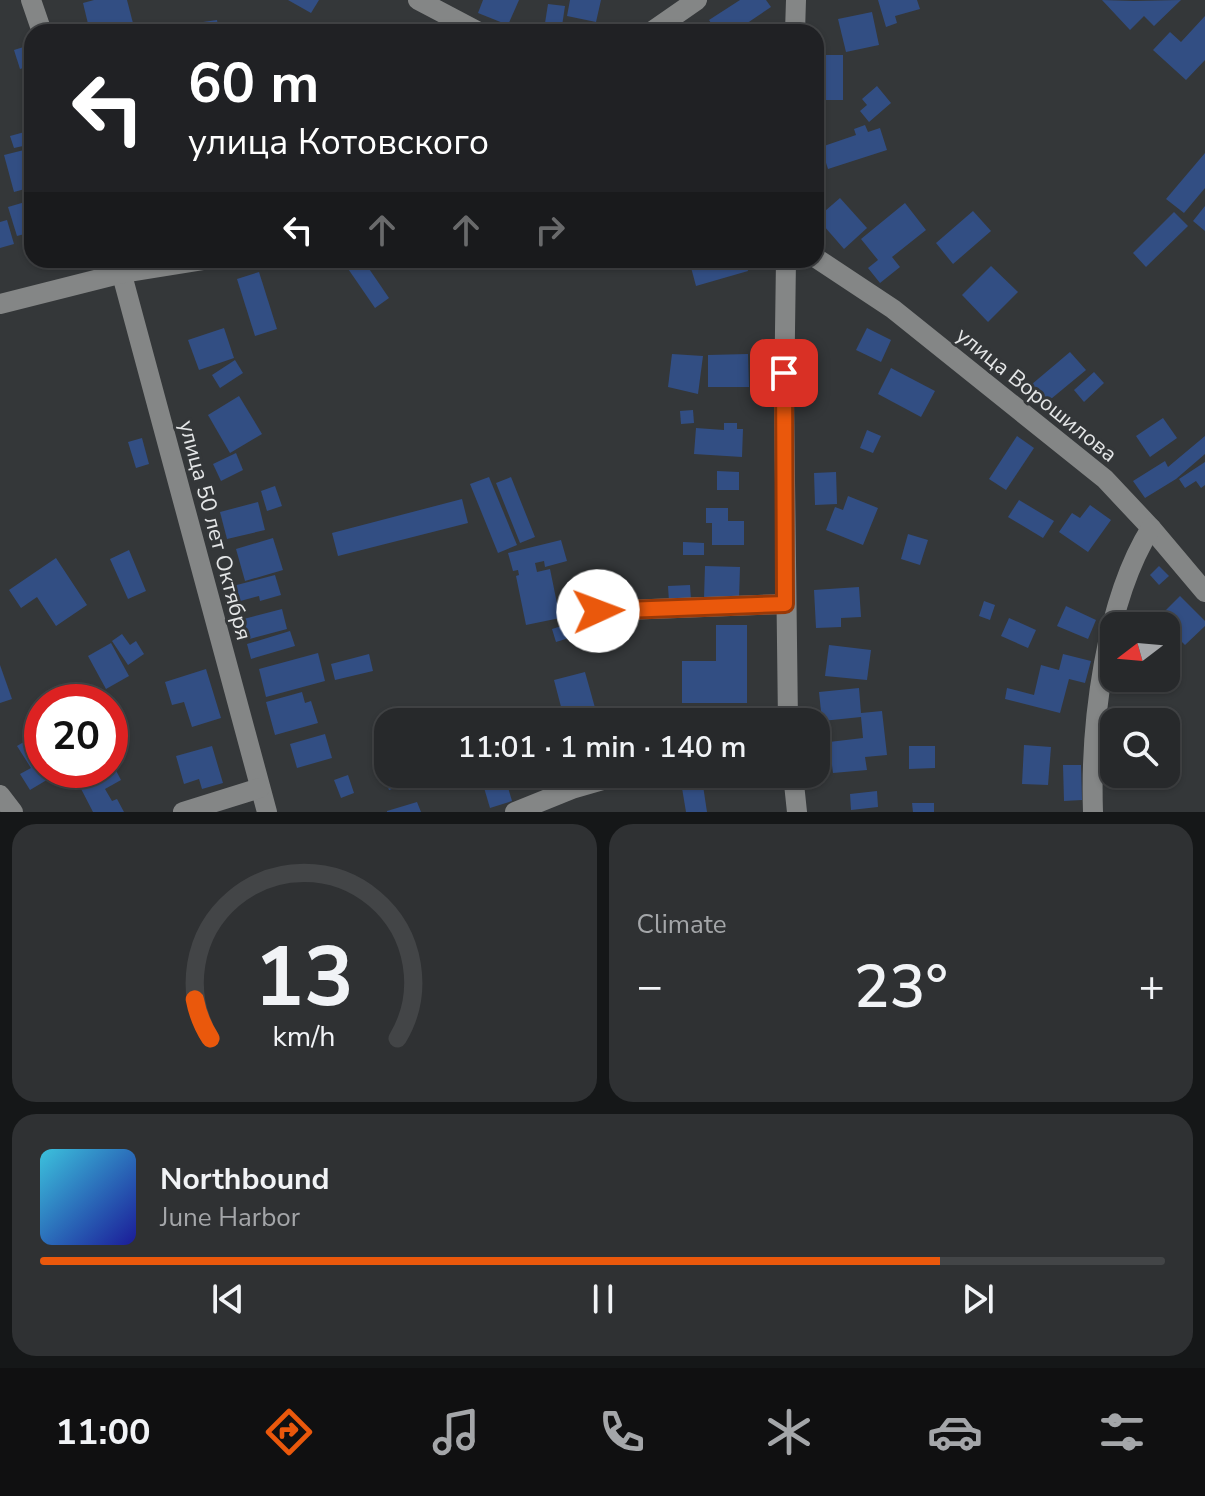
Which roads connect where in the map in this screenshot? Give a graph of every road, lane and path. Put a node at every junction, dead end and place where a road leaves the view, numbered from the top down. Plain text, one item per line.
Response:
1 (31, 0) edge
2 (418, 0) edge
3 (697, 0) edge
4 (796, 0) edge
5 (39, 24) edge
6 (464, 24) edge
7 (662, 24) edge
8 (795, 24) edge
9 (824, 263) edge
10 (114, 268) edge
11 (121, 268) edge
12 (786, 268) edge
13 (0, 304) edge
14 (1151, 528) junction
15 (1205, 592) edge
16 (785, 604) junction
17 (598, 611) dead end
18 (788, 708) edge
19 (260, 788) junction
20 (575, 788) edge
21 (794, 788) edge
22 (0, 795) edge
23 (13, 812) edge
24 (183, 812) edge
25 (267, 812) edge
26 (515, 812) edge
27 (797, 812) edge
28 (1093, 812) edge

1 - 5 street
2 - 6 street
3 - 7 street
4 - 8 street
9 - 14 street, улица Ворошилова
10 - 13 street
11 - 19 street, улица 50 лет Октября
12 - 16 street
14 - 15 street, улица Ворошилова
14 - 28 street
16 - 17 street
16 - 18 street
19 - 24 street
19 - 25 street, улица 50 лет Октября
20 - 26 street
21 - 27 street
22 - 23 street

